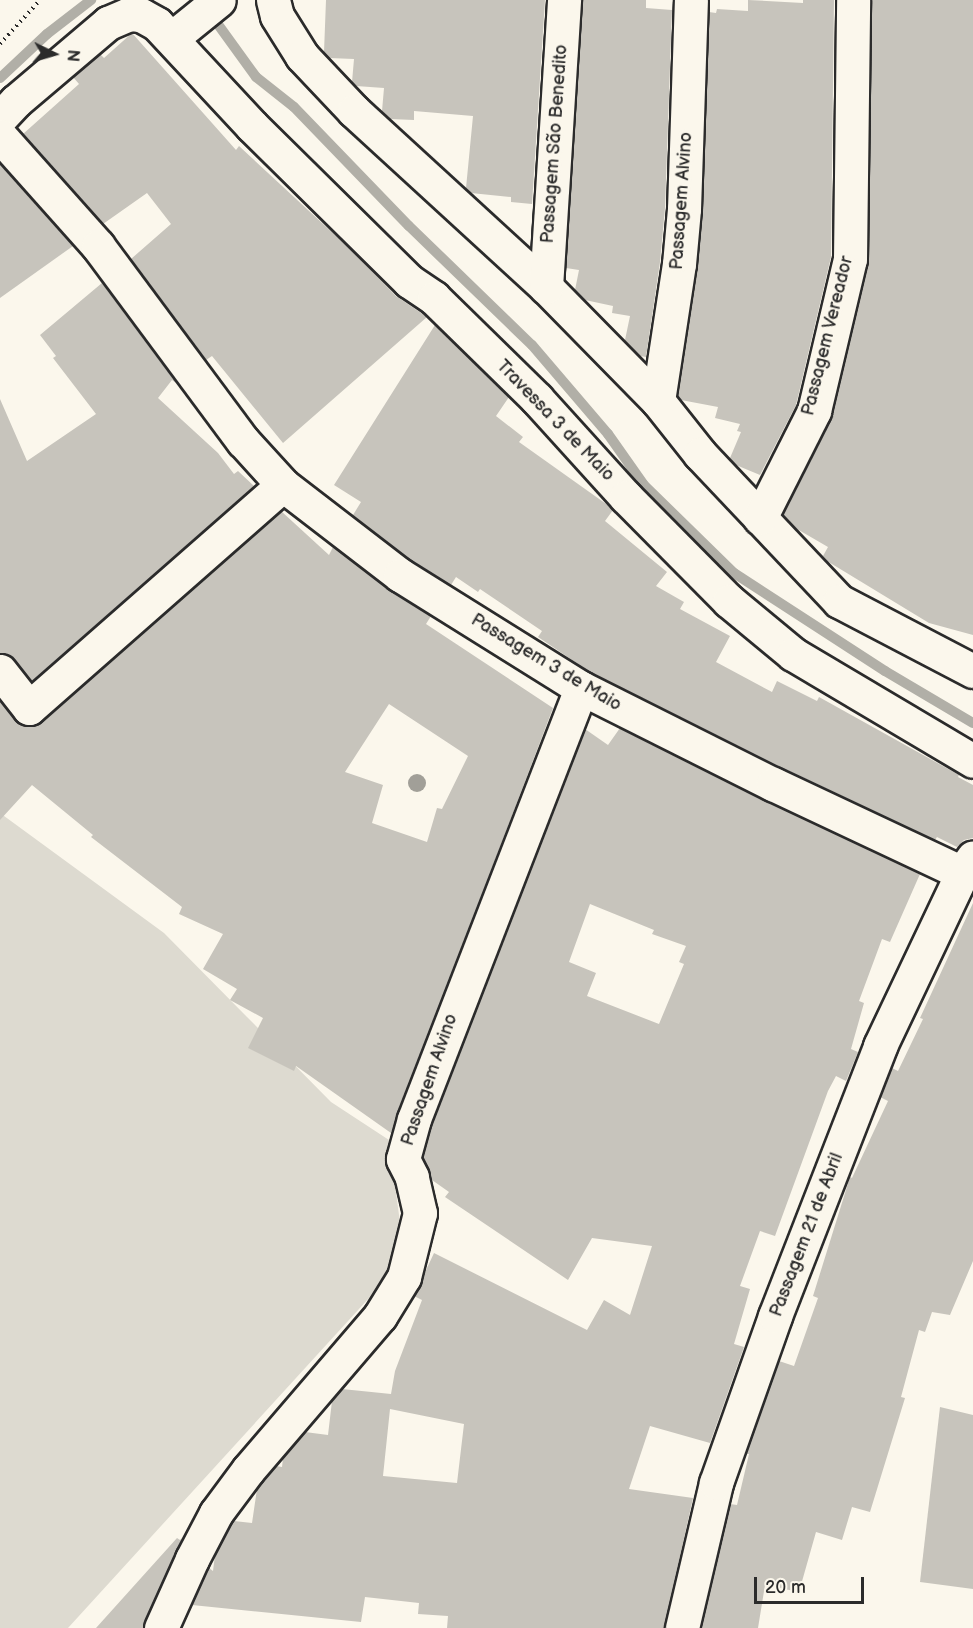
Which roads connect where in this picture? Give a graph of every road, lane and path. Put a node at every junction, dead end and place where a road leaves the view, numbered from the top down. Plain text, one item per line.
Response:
1 (40, 0) edge
2 (219, 0) edge
3 (273, 0) edge
4 (564, 0) edge
5 (691, 0) edge
6 (853, 0) edge
7 (182, 30) junction
8 (0, 44) edge
9 (0, 118) edge
10 (0, 136) edge
11 (546, 287) junction
12 (658, 400) junction
13 (283, 485) junction
14 (760, 518) junction
15 (0, 671) edge
16 (973, 671) edge
17 (581, 688) junction
18 (973, 760) edge
19 (967, 865) edge
20 (161, 1628) edge
21 (682, 1628) edge

1 - 8 path
2 - 7 street
3 - 11 street
4 - 11 street, Passagem São Benedito
5 - 12 street, Passagem Alvino
6 - 14 street, Passagem Vereador
7 - 9 street, Travessa 3 de Maio
7 - 18 street, Travessa 3 de Maio
10 - 13 street, Passagem 3 de Maio
11 - 12 street
12 - 14 street
13 - 15 street
13 - 17 street, Passagem 3 de Maio
14 - 16 street
17 - 19 street, Passagem 3 de Maio
17 - 20 street, Passagem Alvino
19 - 21 street, Passagem 21 de Abril

